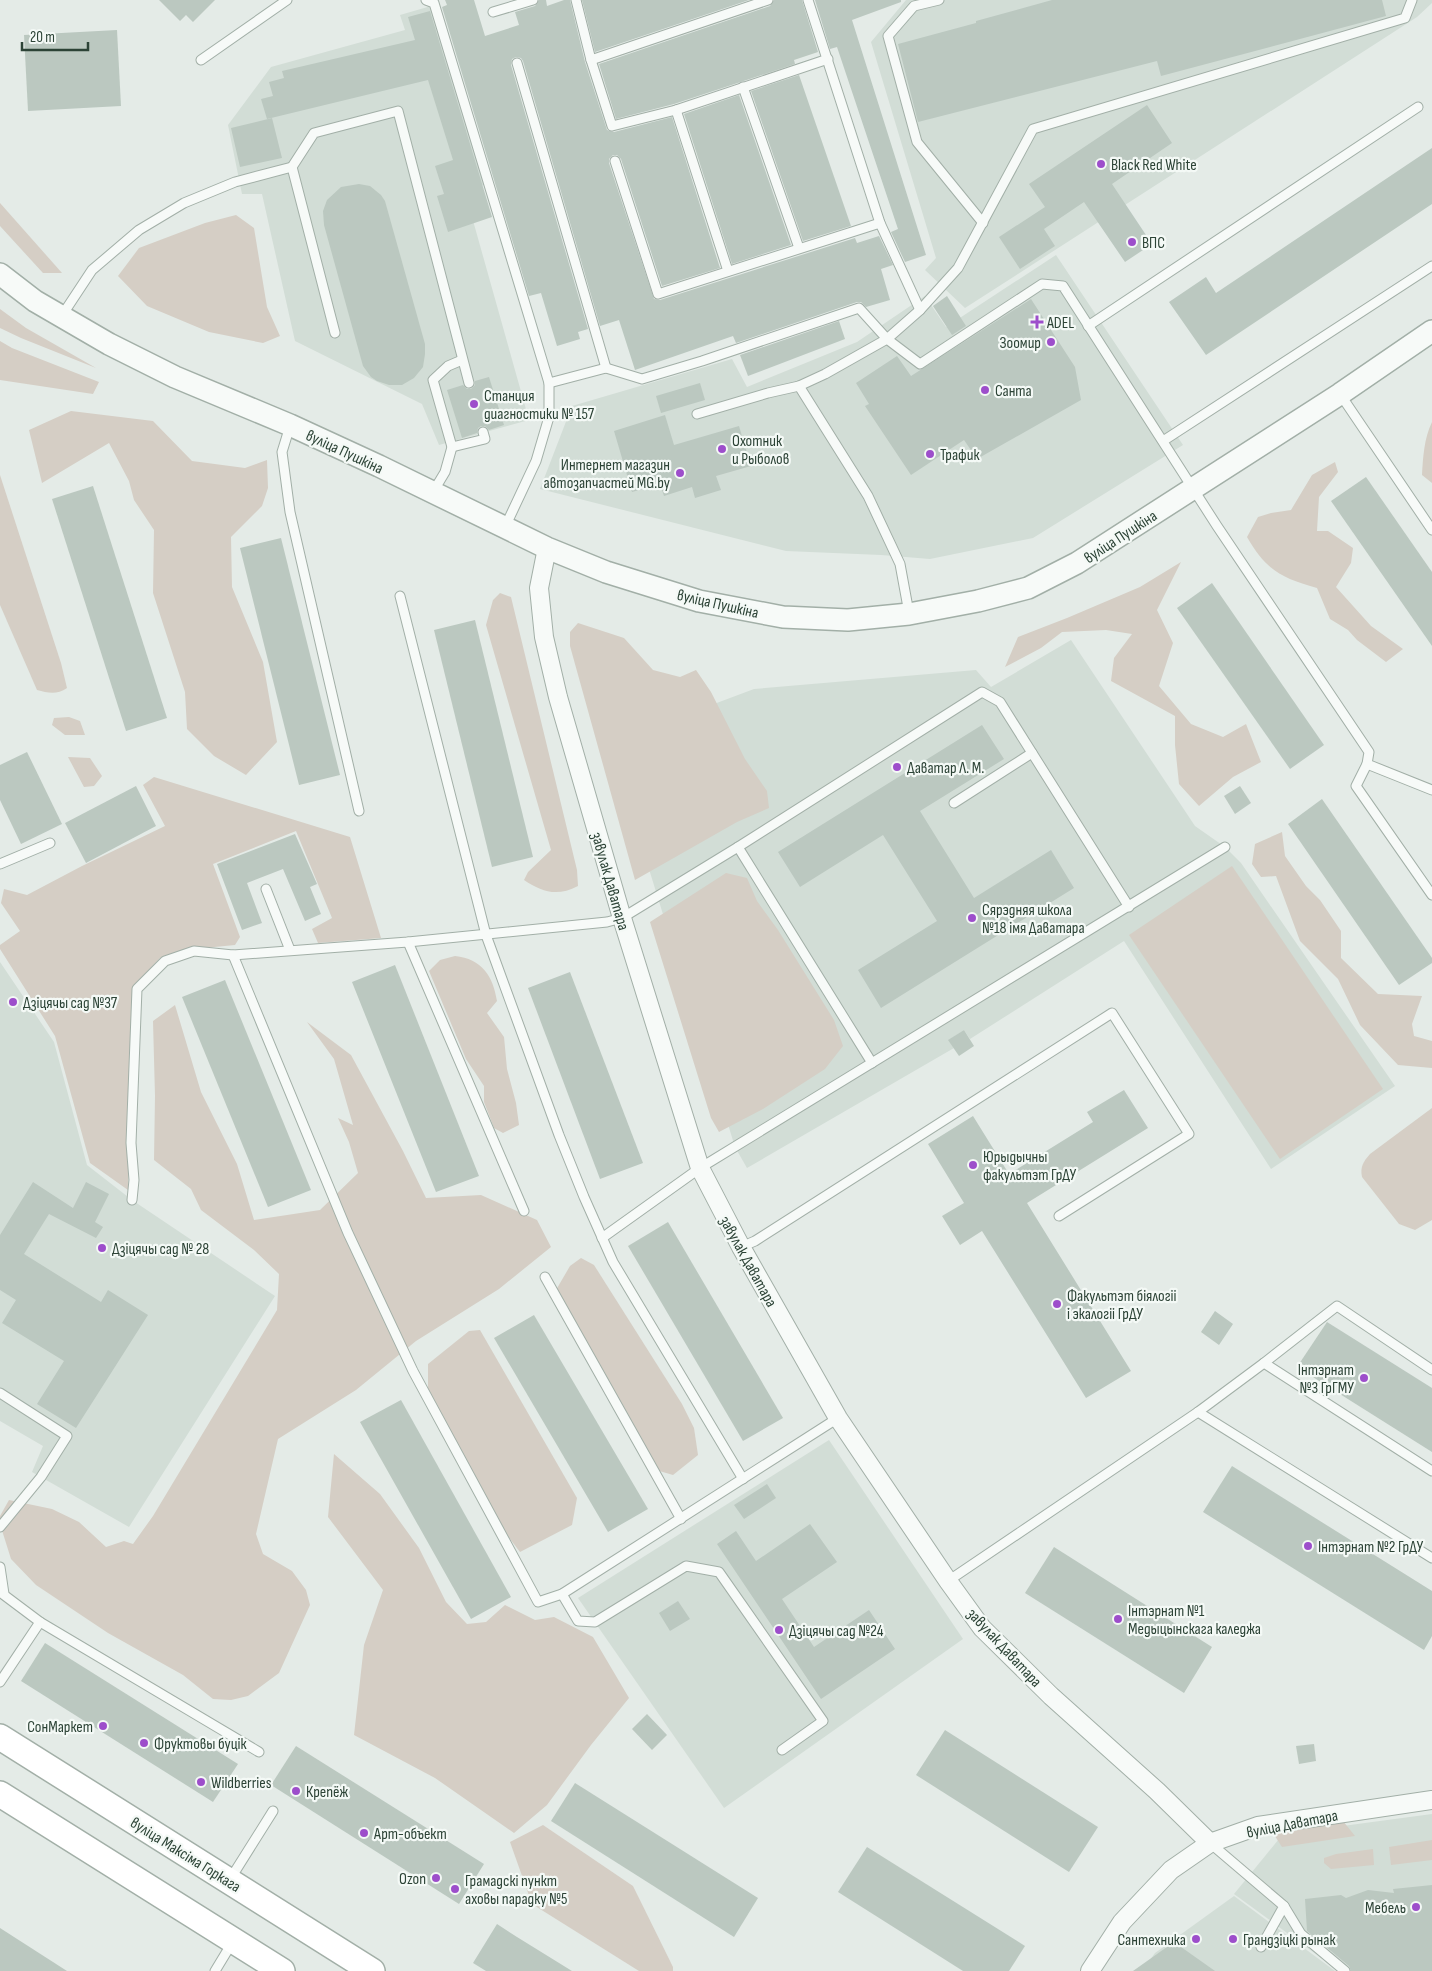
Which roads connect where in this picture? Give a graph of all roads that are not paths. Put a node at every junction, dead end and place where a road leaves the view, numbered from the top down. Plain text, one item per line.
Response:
1 (533, 0) edge
2 (576, 0) edge
3 (768, 0) edge
4 (808, 0) edge
5 (939, 0) edge
6 (1412, 0) edge
7 (284, 1) edge
8 (431, 1) edge
9 (493, 12) dead end
10 (828, 59) junction
11 (201, 60) dead end
12 (590, 60) junction
13 (517, 62) dead end
14 (743, 87) junction
15 (1418, 107) dead end
16 (676, 110) junction
17 (614, 161) dead end
18 (292, 167) junction
19 (880, 223) junction
20 (983, 223) junction
21 (799, 248) junction
22 (1432, 266) edge
23 (728, 271) junction
24 (0, 274) edge
25 (920, 310) junction
26 (61, 317) junction
27 (1088, 326) junction
28 (1432, 331) edge
29 (335, 333) dead end
30 (886, 339) junction
31 (462, 360) junction
32 (606, 368) junction
33 (469, 383) dead end
34 (549, 383) junction
35 (799, 386) junction
36 (1340, 394) junction
37 (697, 414) dead end
38 (290, 425) junction
39 (483, 432) dead end
40 (1162, 441) junction
41 (452, 447) junction
42 (1193, 488) junction
43 (432, 492) junction
44 (505, 527) junction
45 (1432, 530) edge
46 (547, 548) junction
47 (400, 596) dead end
48 (909, 614) junction
49 (1032, 753) junction
50 (1367, 764) junction
51 (1432, 790) edge
52 (954, 803) dead end
53 (360, 811) dead end
54 (50, 843) dead end
55 (738, 847) junction
56 (1225, 847) dead end
57 (0, 864) edge
58 (266, 889) dead end
59 (1432, 895) edge
60 (1128, 907) junction
61 (622, 918) junction
62 (486, 935) junction
63 (408, 942) junction
64 (290, 950) junction
65 (233, 955) junction
66 (872, 1063) junction
67 (700, 1168) junction
68 (132, 1200) dead end
69 (524, 1211) dead end
70 (1059, 1216) dead end
71 (602, 1238) junction
72 (741, 1247) junction
73 (544, 1277) dead end
74 (1264, 1363) junction
75 (1432, 1370) edge
76 (0, 1393) edge
77 (1198, 1412) junction
78 (838, 1418) junction
79 (1432, 1471) edge
80 (742, 1479) junction
81 (681, 1519) junction
82 (0, 1528) edge
83 (1432, 1558) edge
84 (0, 1568) edge
85 (948, 1581) junction
86 (2, 1593) edge
87 (562, 1594) junction
88 (40, 1622) junction
89 (0, 1682) edge
90 (0, 1737) edge
91 (782, 1750) dead end
92 (259, 1752) dead end
93 (0, 1794) edge
94 (1432, 1800) edge
95 (273, 1811) dead end
96 (1210, 1843) junction
97 (229, 1881) junction
98 (1284, 1906) junction
99 (234, 1940) junction
100 (1261, 1947) dead end
101 (1096, 1969) edge
102 (215, 1971) edge
103 (282, 1971) edge
104 (372, 1971) edge
105 (1345, 1971) edge

1 - 9 lane
2 - 12 lane
3 - 12 lane
4 - 10 lane
5 - 20 lane
6 - 20 lane
7 - 11 lane
8 - 34 lane
10 - 14 lane
10 - 19 lane
12 - 16 lane
13 - 32 lane
14 - 16 lane
14 - 21 lane
15 - 27 lane
16 - 23 lane
17 - 23 lane
18 - 26 lane
18 - 29 lane
18 - 31 lane
19 - 21 lane
19 - 25 lane
20 - 25 lane
21 - 23 lane
22 - 40 lane
24 - 26 street, вуліца Пушкіна
25 - 30 lane
26 - 38 street, вуліца Пушкіна
27 - 30 lane
27 - 40 lane
28 - 36 street, вуліца Пушкіна
30 - 32 lane
30 - 35 lane
31 - 33 lane
31 - 41 lane
32 - 34 lane
34 - 44 lane
35 - 37 lane
35 - 48 lane
36 - 42 street, вуліца Пушкіна
36 - 45 lane
38 - 43 street, вуліца Пушкіна
38 - 53 lane
39 - 41 lane
40 - 42 lane
41 - 43 lane
42 - 48 street, вуліца Пушкіна
42 - 50 lane
43 - 44 street, вуліца Пушкіна
44 - 46 street, вуліца Пушкіна
46 - 48 street, вуліца Пушкіна
46 - 61 street, завулак Даватара
47 - 62 lane
49 - 52 lane
49 - 55 lane
49 - 60 lane
50 - 51 lane
50 - 59 lane
54 - 57 lane
55 - 61 lane
55 - 66 lane
56 - 60 lane
58 - 64 lane
60 - 66 lane
61 - 62 lane
61 - 67 street, завулак Даватара
62 - 63 lane
62 - 71 lane
63 - 64 lane
63 - 69 lane
64 - 65 lane
65 - 68 lane
65 - 87 lane
66 - 67 lane
67 - 71 lane
67 - 72 street, завулак Даватара
70 - 72 lane
71 - 80 lane
72 - 78 street, завулак Даватара
73 - 81 lane
74 - 75 lane
74 - 77 lane
74 - 79 lane
76 - 82 lane
77 - 83 lane
77 - 85 lane
78 - 80 lane
78 - 85 street, завулак Даватара
80 - 81 lane
81 - 87 lane
84 - 86 lane
85 - 96 street, завулак Даватара
86 - 88 lane
87 - 91 lane
88 - 89 lane
88 - 92 lane
90 - 97 main road, вуліца Максіма Горкага
93 - 99 main road
94 - 96 street, вуліца Даватара
95 - 97 lane
96 - 98 lane
96 - 101 street, вуліца Даватара
97 - 104 main road, вуліца Максіма Горкага
98 - 100 lane
98 - 105 lane
99 - 102 lane
99 - 103 main road

